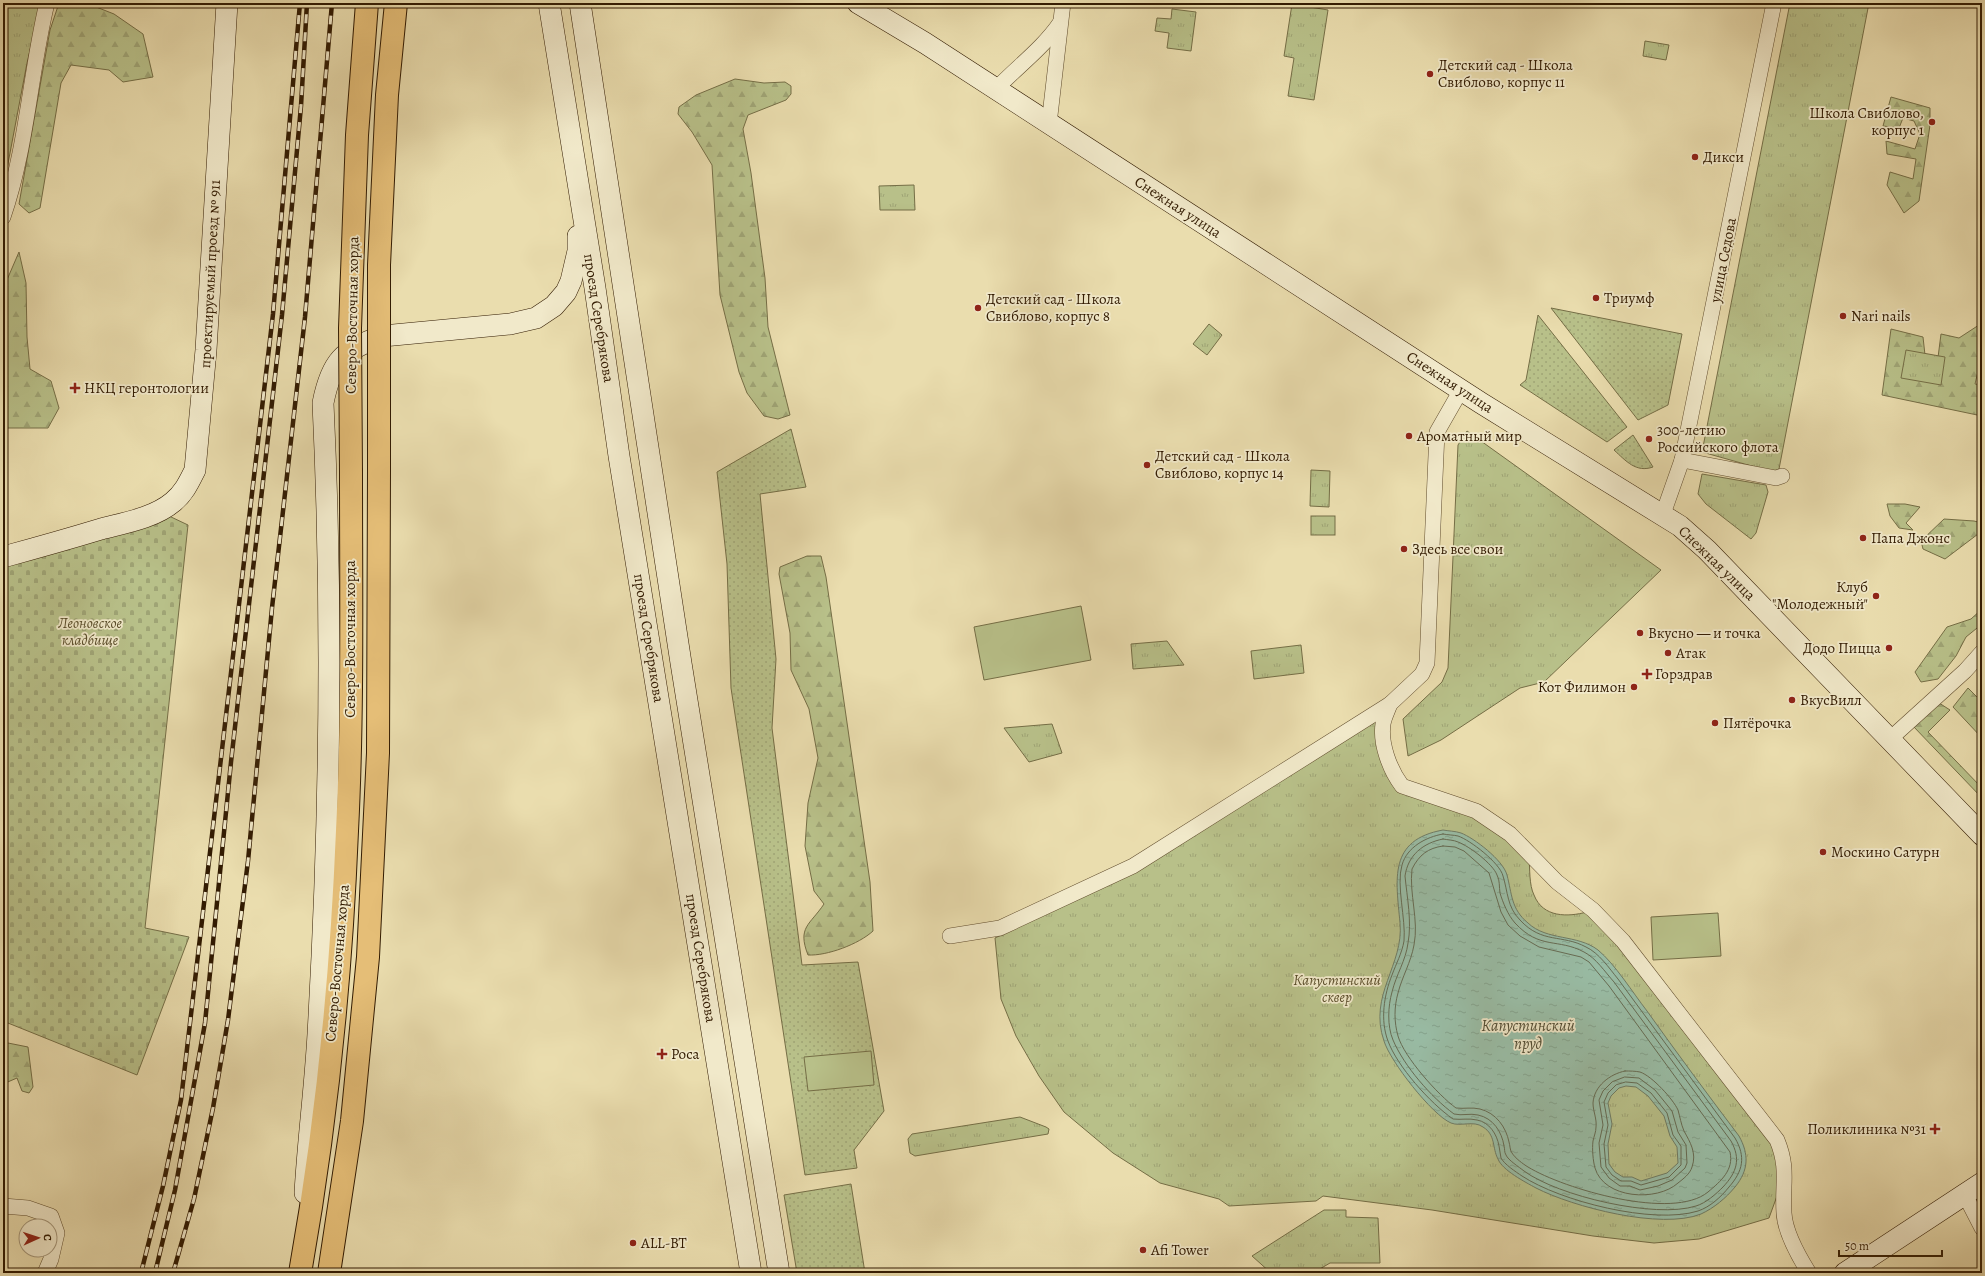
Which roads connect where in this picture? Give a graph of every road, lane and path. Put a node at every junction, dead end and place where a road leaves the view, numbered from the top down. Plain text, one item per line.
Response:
1 (47, 3) edge
2 (227, 3) edge
3 (367, 3) edge
4 (396, 3) edge
5 (549, 3) edge
6 (580, 3) edge
7 (587, 3) edge
8 (858, 3) edge
9 (1064, 3) edge
10 (1774, 3) edge
11 (1061, 20) junction
12 (585, 35) junction
13 (996, 89) junction
14 (1050, 124) junction
15 (578, 193) junction
16 (3, 216) edge
17 (1461, 390) junction
18 (1682, 460) junction
19 (1782, 476) dead end
20 (1663, 514) junction
21 (3, 557) edge
22 (1982, 652) edge
23 (1390, 704) junction
24 (1890, 739) junction
25 (1982, 834) edge
26 (950, 936) dead end
27 (1982, 1183) edge
28 (1965, 1195) junction
29 (3, 1206) edge
30 (1982, 1228) edge
31 (45, 1273) edge
32 (299, 1273) edge
33 (329, 1273) edge
34 (751, 1273) edge
35 (779, 1273) edge
36 (1809, 1273) edge
37 (1845, 1273) edge

1 - 16 street
2 - 21 main road, проектируемый проезд № 911
3 - 32 main road, Северо-Восточная хорда, bridge
4 - 33 main road, Северо-Восточная хорда, bridge
5 - 15 main road, проезд Серебрякова
6 - 12 main road, проезд Серебрякова
7 - 12 main road
8 - 13 main road, Снежная улица
9 - 11 street
10 - 18 street, улица Седова
11 - 13 street
11 - 14 street
12 - 35 main road, проезд Серебрякова
13 - 14 main road, Снежная улица
14 - 17 main road, Снежная улица
15 - 32 main road
15 - 34 main road, проезд Серебрякова
17 - 20 main road, Снежная улица
17 - 23 street
18 - 19 street
18 - 20 street, улица Седова
20 - 24 main road, Снежная улица
22 - 24 street
23 - 26 street
23 - 36 street
24 - 25 main road, Снежная улица
27 - 28 main road
28 - 30 street
28 - 37 main road
29 - 31 street

